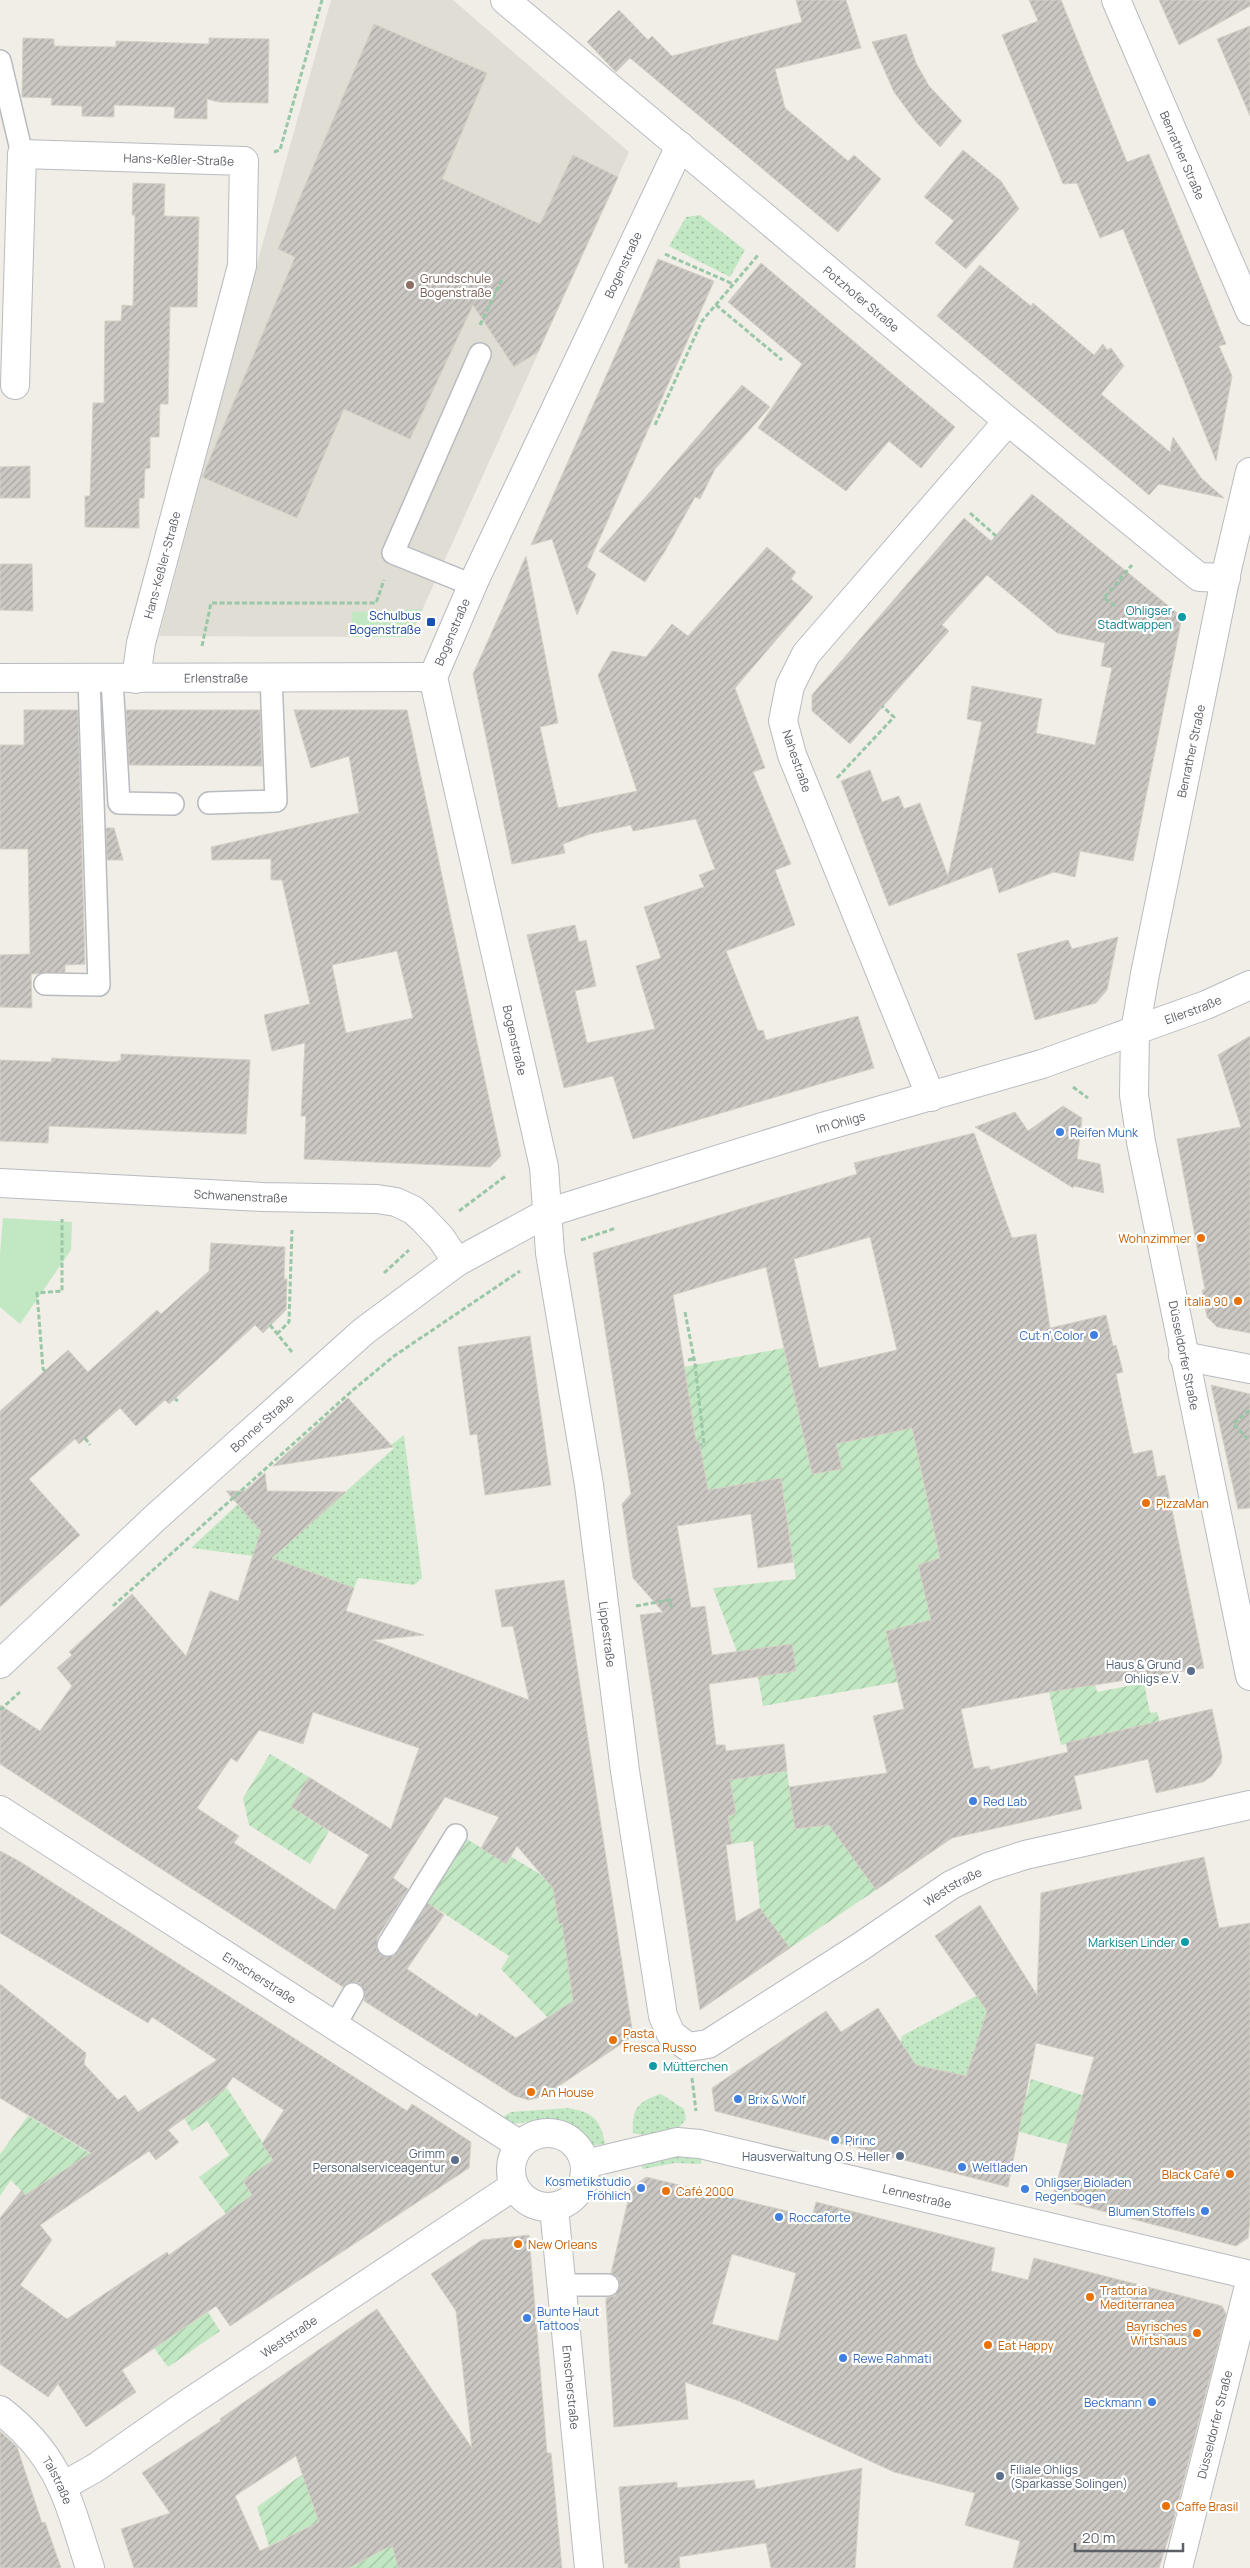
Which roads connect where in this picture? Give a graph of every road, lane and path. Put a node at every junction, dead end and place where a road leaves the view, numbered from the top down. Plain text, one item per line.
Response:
1 (322, 0) edge
2 (505, 0) edge
3 (1116, 0) edge
4 (0, 61) edge
5 (680, 146) junction
6 (22, 154) junction
7 (244, 161) junction
8 (780, 230) junction
9 (635, 240) junction
10 (504, 277) dead end
11 (733, 284) junction
12 (716, 305) junction
13 (1250, 311) edge
14 (480, 354) joint
15 (782, 360) dead end
16 (15, 385) dead end
17 (1008, 422) junction
18 (655, 425) dead end
19 (1250, 472) edge
20 (1154, 540) junction
21 (393, 553) junction
22 (1226, 578) junction
23 (472, 585) junction
24 (1115, 606) dead end
25 (272, 677) junction
26 (433, 677) junction
27 (0, 678) edge
28 (195, 678) junction
29 (112, 679) junction
30 (882, 706) dead end
31 (807, 790) junction
32 (209, 803) dead end
33 (173, 804) dead end
34 (44, 984) dead end
35 (1250, 985) edge
36 (1135, 1032) junction
37 (931, 1097) junction
38 (0, 1183) edge
39 (59, 1186) junction
40 (293, 1197) junction
41 (547, 1213) junction
42 (457, 1262) junction
43 (522, 1271) dead end
44 (685, 1312) dead end
45 (270, 1325) dead end
46 (277, 1334) junction
47 (294, 1354) dead end
48 (1184, 1356) junction
49 (693, 1359) junction
50 (688, 1360) dead end
51 (1250, 1369) edge
52 (45, 1372) dead end
53 (1250, 1410) edge
54 (84, 1438) dead end
55 (1248, 1439) dead end
56 (90, 1445) dead end
57 (700, 1445) dead end
58 (630, 1600) dead end
59 (112, 1607) dead end
60 (672, 1610) dead end
61 (0, 1664) edge
62 (1250, 1676) edge
63 (21, 1691) dead end
64 (0, 1710) edge
65 (1250, 1805) edge
66 (0, 1810) edge
67 (456, 1835) dead end
68 (388, 1944) dead end
69 (354, 1994) dead end
70 (334, 2027) junction
71 (688, 2047) junction
72 (700, 2144) junction
73 (520, 2145) junction
74 (585, 2164) junction
75 (514, 2186) junction
76 (554, 2208) junction
77 (1250, 2275) edge
78 (1250, 2282) edge
79 (560, 2285) junction
80 (608, 2285) dead end
81 (0, 2410) edge
82 (63, 2486) junction
83 (90, 2568) edge
84 (589, 2568) edge
85 (1178, 2568) edge

1 - 7 path
2 - 5 street, Potzhofer Straße
3 - 13 street, Benrather Straße
4 - 6 lane
5 - 8 street, Potzhofer Straße
5 - 9 street, Bogenstraße
6 - 7 street, Hans-Keßler-Straße
6 - 16 street
7 - 29 street, Hans-Keßler-Straße
8 - 11 path
8 - 17 street, Potzhofer Straße
9 - 11 path
9 - 23 street, Bogenstraße
10 - 14 path
11 - 12 path
12 - 15 path
12 - 18 path
14 - 21 lane
17 - 20 street, Potzhofer Straße
17 - 31 street, Nahestraße
19 - 22 street, Benrather Straße
20 - 22 street, Potzhofer Straße
20 - 24 path
21 - 23 lane
21 - 28 path
22 - 36 street, Benrather Straße
23 - 26 street, Bogenstraße
25 - 26 street, Erlenstraße
25 - 28 street, Erlenstraße
25 - 32 lane
26 - 41 street, Bogenstraße
27 - 29 street, Erlenstraße
28 - 29 street, Erlenstraße
29 - 33 lane
29 - 34 lane
30 - 31 path
31 - 37 street, Nahestraße
35 - 36 street, Ellerstraße
36 - 37 street, Im Ohligs
36 - 48 street, Düsseldorfer Straße
37 - 41 street, Im Ohligs
38 - 39 street, Schwanenstraße
39 - 40 street, Schwanenstraße
39 - 52 path
40 - 42 street, Schwanenstraße
40 - 46 path
41 - 42 street, Bonner Straße
41 - 71 street, Lippestraße
42 - 61 street, Bonner Straße
43 - 59 path
44 - 49 path
45 - 46 path
46 - 47 path
48 - 51 street
48 - 62 street, Düsseldorfer Straße
49 - 50 path
49 - 57 path
53 - 55 path
54 - 56 path
58 - 60 path
63 - 64 path
65 - 71 street, Weststraße
66 - 70 street, Emscherstraße
67 - 68 lane
69 - 70 lane
70 - 73 street, Emscherstraße
71 - 72 path
72 - 74 street, Lennestraße
72 - 77 street, Lennestraße
73 - 74 street
73 - 75 street
74 - 76 street
75 - 76 street
75 - 82 street, Weststraße
76 - 79 street, Emscherstraße
78 - 85 street, Düsseldorfer Straße
79 - 80 lane
79 - 84 street, Emscherstraße
81 - 82 street, Talstraße
82 - 83 street, Talstraße

